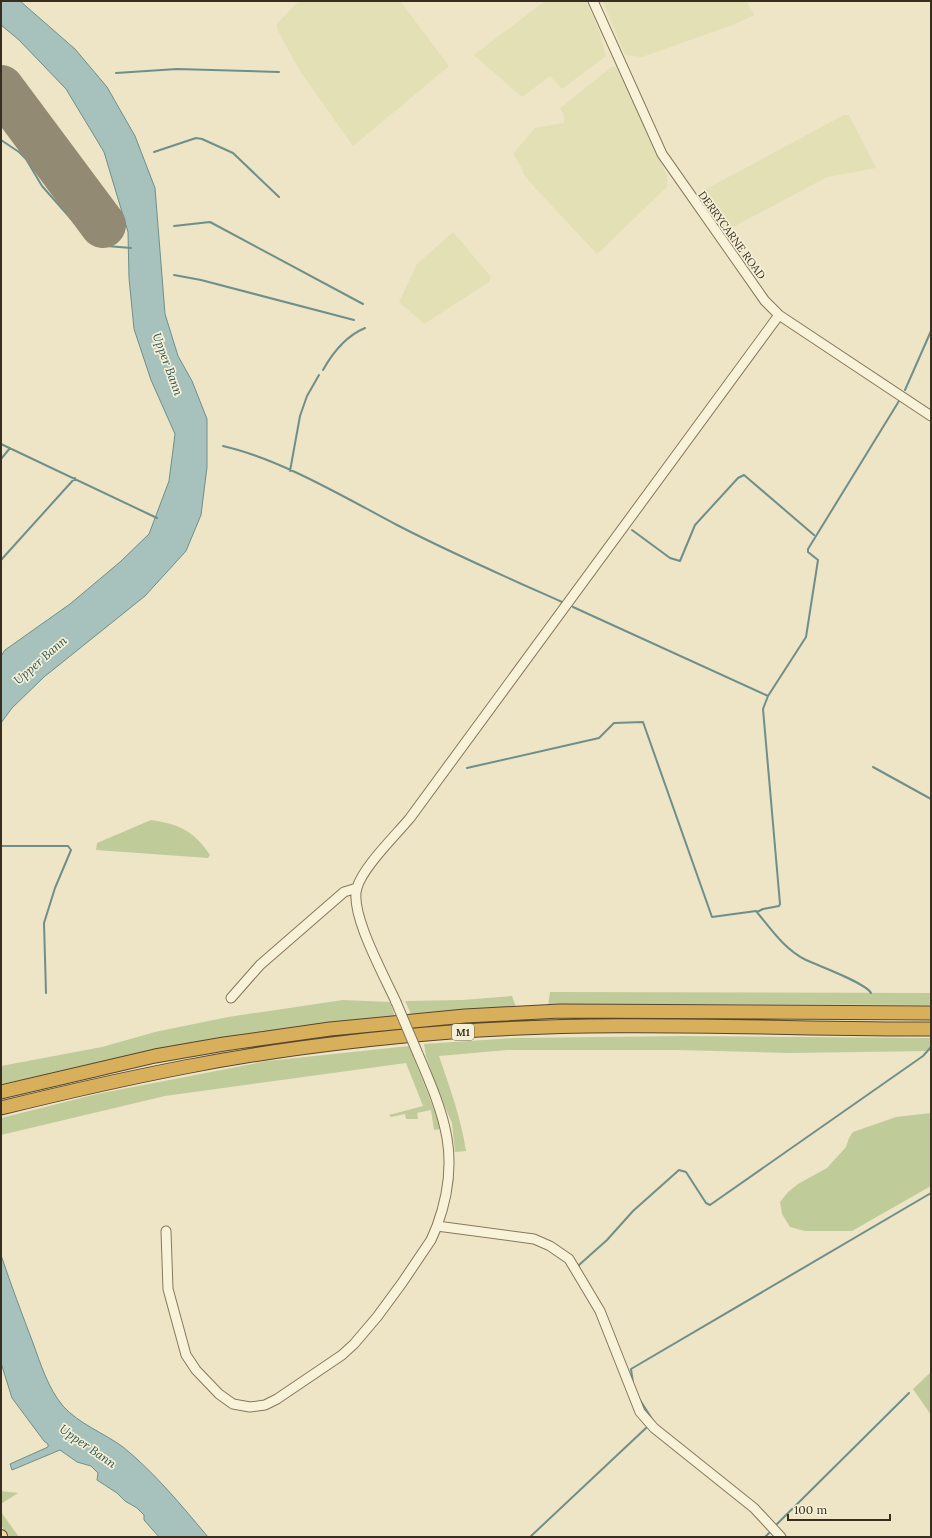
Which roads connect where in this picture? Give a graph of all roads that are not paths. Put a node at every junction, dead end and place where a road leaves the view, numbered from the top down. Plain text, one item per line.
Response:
1 (593, 1) edge
2 (779, 315) junction
3 (931, 416) edge
4 (357, 888) junction
5 (231, 998) dead end
6 (931, 1013) edge
7 (931, 1029) edge
8 (1, 1092) edge
9 (1, 1108) edge
10 (437, 1226) junction
11 (166, 1231) dead end
12 (781, 1537) edge

1 - 2 street, DERRYCARNE ROAD
2 - 3 street, DERRYCARNE ROAD
2 - 4 street
4 - 5 street
4 - 10 street, bridge
6 - 8 highway, M1
7 - 9 highway, M1
10 - 11 street
10 - 12 street

